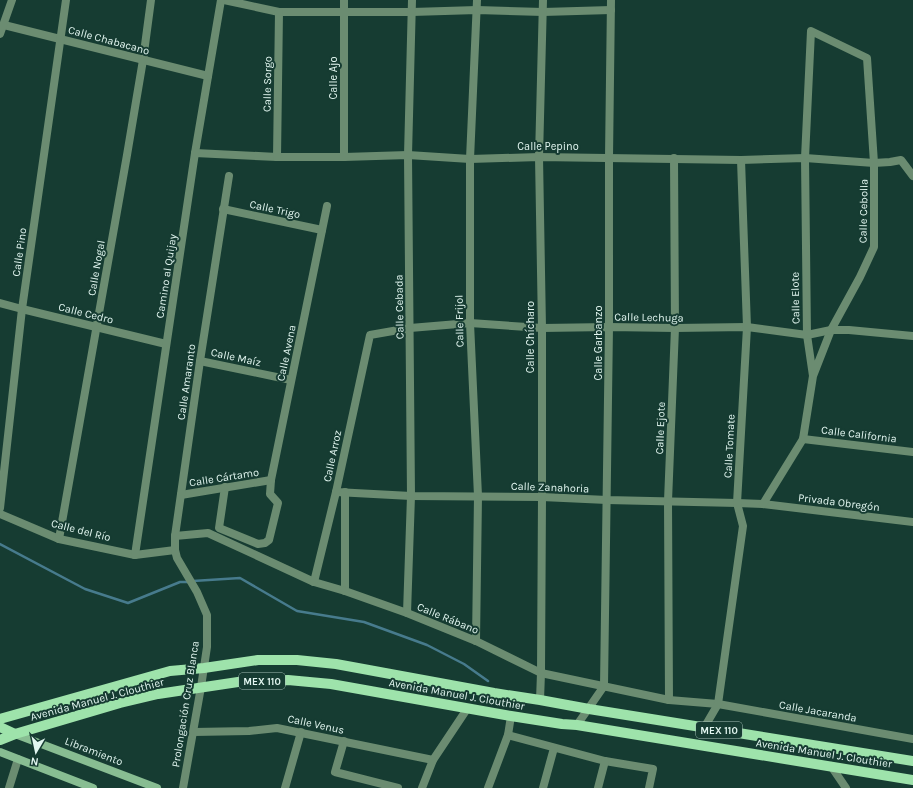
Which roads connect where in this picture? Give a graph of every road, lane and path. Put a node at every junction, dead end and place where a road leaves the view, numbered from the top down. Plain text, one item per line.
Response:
1 (12, 0) edge
2 (66, 0) edge
3 (151, 0) edge
4 (221, 0) edge
5 (224, 0) edge
6 (344, 0) edge
7 (412, 0) edge
8 (477, 0) edge
9 (543, 0) edge
10 (611, 0) edge
11 (477, 10) junction
12 (611, 10) junction
13 (279, 12) junction
14 (344, 12) junction
15 (412, 12) junction
16 (542, 12) junction
17 (4, 25) junction
18 (0, 34) edge
19 (60, 38) junction
20 (867, 58) joint
21 (143, 60) junction
22 (208, 76) junction
23 (195, 153) junction
24 (408, 155) junction
25 (277, 157) junction
26 (344, 157) junction
27 (539, 157) junction
28 (609, 158) junction
29 (674, 158) junction
30 (805, 158) junction
31 (470, 159) junction
32 (741, 160) junction
33 (874, 163) junction
34 (229, 176) dead end
35 (913, 176) edge
36 (327, 206) dead end
37 (223, 209) junction
38 (322, 230) junction
39 (0, 303) edge
40 (22, 309) junction
41 (470, 323) junction
42 (96, 327) junction
43 (609, 327) junction
44 (747, 327) junction
45 (410, 328) junction
46 (542, 328) junction
47 (675, 328) junction
48 (831, 330) junction
49 (370, 335) joint
50 (807, 335) junction
51 (913, 336) edge
52 (166, 344) junction
53 (200, 360) junction
54 (813, 376) junction
55 (292, 380) junction
56 (803, 439) junction
57 (913, 452) edge
58 (271, 480) junction
59 (225, 487) junction
60 (336, 492) junction
61 (345, 492) junction
62 (181, 495) junction
63 (411, 496) junction
64 (478, 496) junction
65 (542, 497) junction
66 (607, 500) junction
67 (668, 501) junction
68 (737, 503) junction
69 (763, 504) junction
70 (0, 508) edge
71 (0, 514) edge
72 (913, 522) edge
73 (175, 536) junction
74 (59, 539) junction
75 (175, 550) junction
76 (135, 555) junction
77 (177, 558) joint
78 (314, 582) junction
79 (345, 591) junction
80 (407, 613) junction
81 (476, 641) junction
82 (204, 668) junction
83 (541, 673) junction
84 (604, 686) junction
85 (202, 687) junction
86 (540, 700) junction
87 (669, 700) junction
88 (718, 704) junction
89 (466, 709) junction
90 (589, 709) junction
91 (511, 716) junction
92 (0, 719) edge
93 (577, 725) junction
94 (0, 727) edge
95 (704, 728) junction
96 (194, 732) junction
97 (302, 732) junction
98 (15, 734) junction
99 (508, 735) junction
100 (913, 739) edge
101 (0, 740) edge
102 (344, 741) junction
103 (554, 748) junction
104 (0, 752) edge
105 (18, 759) junction
106 (433, 760) junction
107 (605, 761) junction
108 (913, 761) edge
109 (831, 766) junction
110 (913, 780) edge
111 (10, 788) edge
112 (93, 788) edge
113 (157, 788) edge
114 (183, 788) edge
115 (285, 788) edge
116 (398, 788) edge
117 (422, 788) edge
118 (488, 788) edge
119 (543, 788) edge
120 (598, 788) edge
121 (649, 788) edge
122 (846, 788) edge

1 - 17 street
2 - 19 street, Calle Pino
3 - 21 street, Calle Nogal
4 - 22 street, Camino al Quijay
5 - 13 street
6 - 14 street, Calle Ajo
7 - 15 street, Calle Cebada
8 - 11 street, Calle Frijol
9 - 16 street, Calle Chícharo
10 - 12 street, Calle Garbanzo
11 - 15 street
11 - 16 street
11 - 31 street, Calle Frijol
12 - 16 street
12 - 28 street, Calle Garbanzo
13 - 14 street
13 - 25 street, Calle Sorgo
14 - 15 street
14 - 26 street, Calle Ajo
15 - 24 street, Calle Cebada
16 - 27 street, Calle Chícharo
17 - 18 street
17 - 19 street, Calle Chabacano
19 - 21 street, Calle Chabacano
19 - 40 street, Calle Pino
20 - 30 street, Calle Elote
20 - 33 street, Calle Cebolla
21 - 22 street, Calle Chabacano
21 - 42 street, Calle Nogal
22 - 23 street, Camino al Quijay
23 - 25 street, Calle Pepino
23 - 52 street, Camino al Quijay
24 - 26 street, Calle Pepino
24 - 31 street, Calle Pepino
24 - 45 street, Calle Cebada
25 - 26 street, Calle Pepino
27 - 28 street, Calle Pepino
27 - 31 street, Calle Pepino
27 - 46 street, Calle Chícharo
28 - 29 street, Calle Pepino
28 - 43 street, Calle Garbanzo
29 - 32 street, Calle Pepino
29 - 47 street, Calle Ejote
30 - 32 street, Calle Pepino
30 - 33 street, Calle Pepino
30 - 50 street, Calle Elote
31 - 41 street, Calle Frijol
32 - 44 street, Calle Tomate
33 - 35 street, Calle Pepino
33 - 48 street, Calle Cebolla
34 - 37 street, Calle Amaranto
36 - 38 street, Calle Avena
37 - 38 street, Calle Trigo
37 - 53 street, Calle Amaranto
38 - 55 street, Calle Avena
39 - 40 street, Calle Cedro
40 - 42 street, Calle Cedro
40 - 70 street, Calle Pino
41 - 45 street, Calle Lechuga
41 - 46 street, Calle Lechuga
41 - 64 street, Calle Frijol
42 - 52 street, Calle Cedro
42 - 74 street, Calle Nogal
43 - 46 street, Calle Lechuga
43 - 47 street, Calle Lechuga
43 - 66 street, Calle Garbanzo
44 - 47 street, Calle Lechuga
44 - 50 street, Calle Lechuga
44 - 68 street, Calle Tomate
45 - 49 street, Calle Lechuga
45 - 63 street, Calle Cebada
46 - 65 street, Calle Chícharo
47 - 67 street, Calle Ejote
48 - 50 street, Calle Lechuga
48 - 51 street, Calle Lechuga
48 - 54 street, Calle Cebolla
49 - 60 street, Calle Arroz
50 - 54 street, Calle Elote
52 - 76 street, Camino al Quijay
53 - 55 street, Calle Maíz
53 - 62 street, Calle Amaranto
54 - 56 street, Calle Elote
55 - 58 street, Calle Avena
56 - 57 street, Calle California
56 - 69 street, Calle Elote
58 - 59 street, Calle Cártamo
58 - 59 street
59 - 62 street, Calle Cártamo
60 - 61 street, Calle Zanahoria
60 - 78 street, Calle Arroz
61 - 63 street, Calle Zanahoria
61 - 79 street, Calle Arroz
62 - 73 street, Calle Amaranto
63 - 64 street, Calle Zanahoria
63 - 80 street, Calle Cebada
64 - 65 street, Calle Zanahoria
64 - 81 street, Calle Frijol
65 - 66 street, Calle Zanahoria
65 - 83 street, Calle Chícharo
66 - 67 street, Calle Zanahoria
66 - 84 street, Calle Garbanzo
67 - 68 street, Calle Zanahoria
67 - 87 street, Calle Ejote
68 - 69 street, Calle Zanahoria
68 - 88 street, Calle Tomate
69 - 72 street, Privada Obregón
71 - 74 street, Calle del Río
73 - 75 street, Calle Amaranto
73 - 78 street, Calle Rábano
74 - 76 street, Calle del Río
75 - 76 street, Calle del Río
75 - 77 street, Calle Amaranto
77 - 82 street, Prolongación Cruz Blanca
78 - 79 street, Calle Rábano
79 - 80 street, Calle Rábano
80 - 81 street, Calle Rábano
81 - 83 street, Calle Rábano
82 - 85 street, Prolongación Cruz Blanca
82 - 86 main road, Avenida Manuel J. Clouthier / MEX 110
82 - 92 main road, Avenida Manuel J. Clouthier / MEX 110
83 - 84 street, Calle Rábano
83 - 86 street, Calle Chícharo
84 - 87 street, Calle Rábano
84 - 90 street
85 - 89 main road, Avenida Manuel J. Clouthier / MEX 110
85 - 96 street, Prolongación Cruz Blanca
85 - 98 main road, Avenida Manuel J. Clouthier / MEX 110
86 - 90 main road, Avenida Manuel J. Clouthier / MEX 110
87 - 88 street, Calle Rábano
88 - 95 street, Calle Tomate
88 - 100 street, Calle Jacaranda
89 - 91 main road, Avenida Manuel J. Clouthier / MEX 110
89 - 106 street
90 - 93 street
90 - 95 main road, Avenida Manuel J. Clouthier / MEX 110
91 - 93 main road, Avenida Manuel J. Clouthier / MEX 110
91 - 99 street
93 - 109 main road, Avenida Manuel J. Clouthier / MEX 110
94 - 98 main road, Libramiento
95 - 108 main road, Avenida Manuel J. Clouthier / MEX 110
96 - 97 street, Calle Venus
96 - 114 street, Prolongación Cruz Blanca
97 - 102 street, Calle Venus
97 - 115 street
98 - 101 main road, Avenida Manuel J. Clouthier / MEX 110
98 - 113 main road, Libramiento
99 - 103 street
99 - 118 street
102 - 106 street, Calle Venus
102 - 116 street
103 - 107 street
103 - 119 street
104 - 105 main road
105 - 111 street
105 - 112 main road
106 - 117 street
107 - 120 street
107 - 121 street
109 - 110 main road, Avenida Manuel J. Clouthier / MEX 110
109 - 122 street

